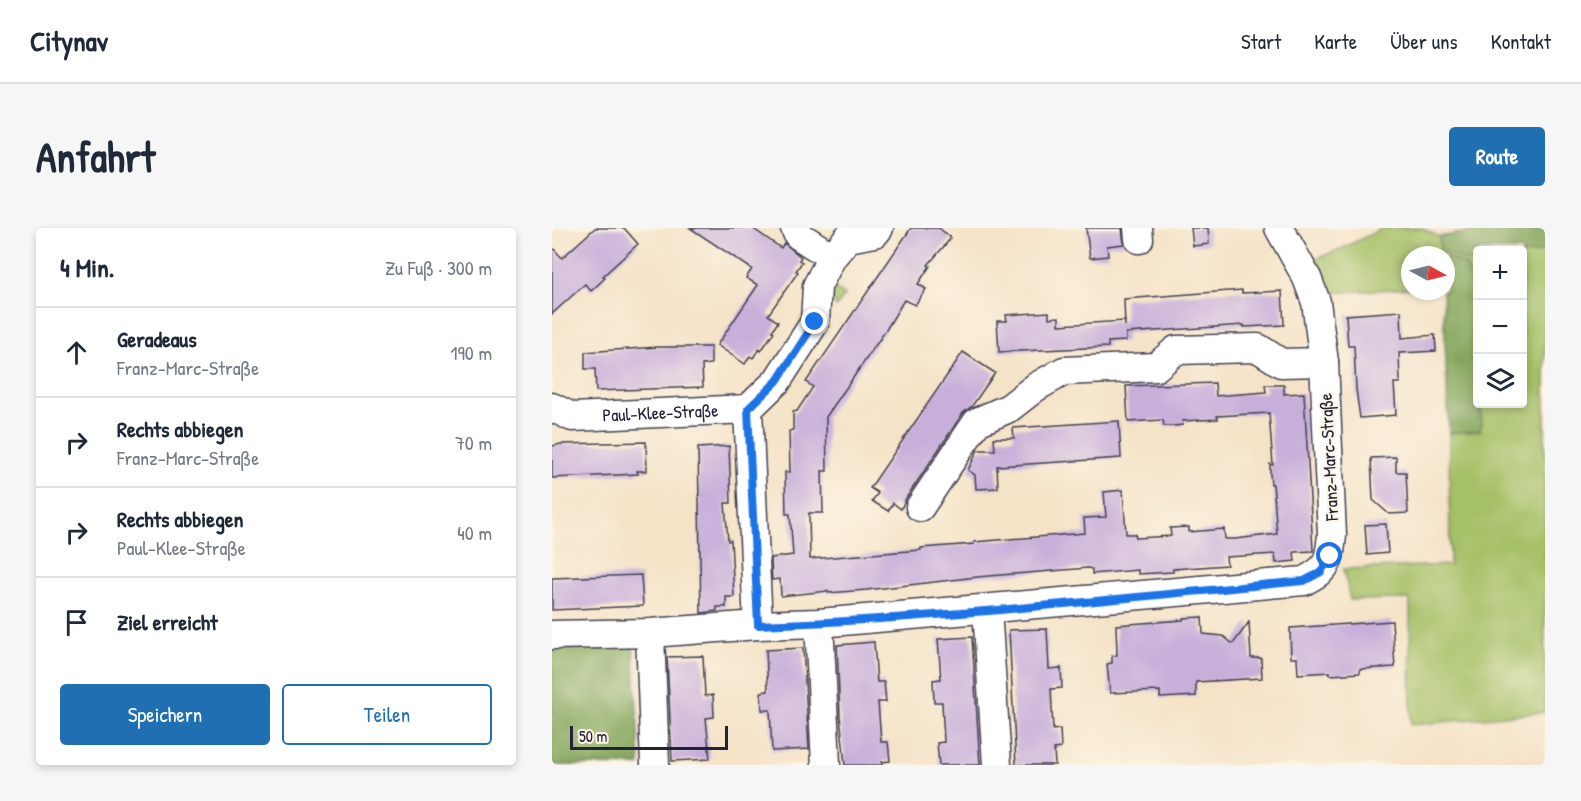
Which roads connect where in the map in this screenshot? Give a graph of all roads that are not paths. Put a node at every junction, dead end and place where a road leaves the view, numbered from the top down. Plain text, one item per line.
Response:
1 (795, 228) edge
2 (879, 228) edge
3 (1279, 228) edge
4 (832, 257) junction
5 (1324, 362) junction
6 (552, 406) edge
7 (748, 409) junction
8 (920, 507) dead end
9 (987, 609) junction
10 (819, 623) junction
11 (758, 625) junction
12 (650, 633) junction
13 (552, 635) edge
14 (655, 765) edge
15 (826, 765) edge
16 (997, 765) edge

1 - 4 street
2 - 4 street
3 - 5 street, Franz-Marc-Straße
4 - 7 street
5 - 8 street
5 - 9 street, Franz-Marc-Straße
6 - 7 street, Paul-Klee-Straße
7 - 11 street
9 - 10 street, Franz-Marc-Straße
9 - 16 street
10 - 11 street, Franz-Marc-Straße
10 - 15 street
11 - 12 street, Franz-Marc-Straße
12 - 13 street, Franz-Marc-Straße
12 - 14 street

